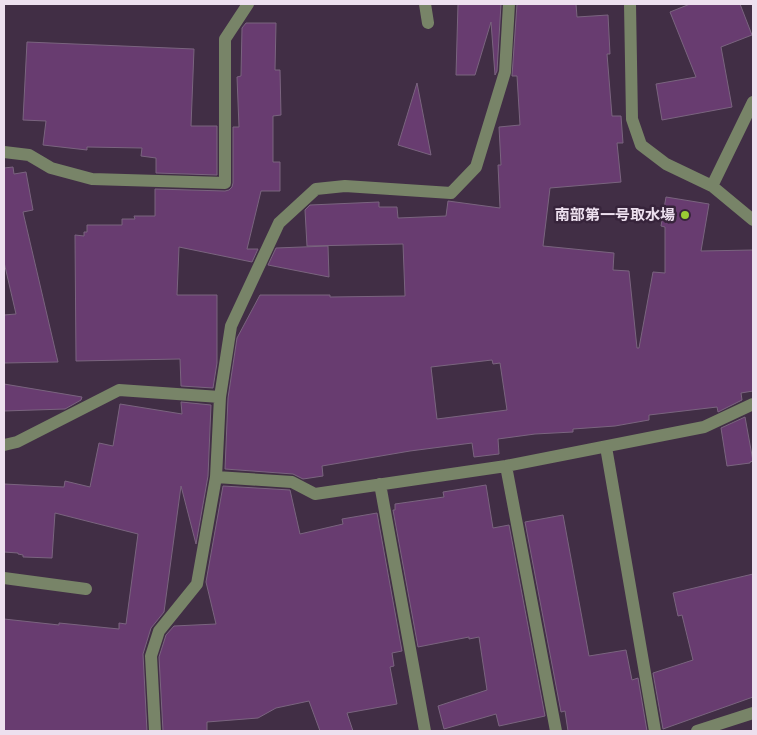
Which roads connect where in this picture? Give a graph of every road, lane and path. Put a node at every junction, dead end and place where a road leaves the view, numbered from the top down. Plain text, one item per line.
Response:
1 (248, 4) edge
2 (426, 4) edge
3 (509, 4) edge
4 (627, 4) edge
5 (428, 23) dead end
6 (753, 102) edge
7 (4, 152) edge
8 (712, 186) junction
9 (753, 220) edge
10 (220, 397) junction
11 (753, 404) edge
12 (4, 445) edge
13 (606, 446) junction
14 (506, 466) junction
15 (216, 477) junction
16 (380, 484) junction
17 (4, 578) edge
18 (86, 589) dead end
19 (753, 713) edge
20 (156, 731) edge
21 (425, 731) edge
22 (556, 731) edge
23 (655, 731) edge
24 (697, 731) edge

1 - 7 street
2 - 5 street
3 - 10 street
4 - 8 street
6 - 8 street
8 - 9 street
10 - 12 street
10 - 15 street
11 - 13 street
13 - 14 street
13 - 23 street
14 - 16 street
14 - 22 street
15 - 16 street
15 - 20 street
16 - 21 street
17 - 18 street
19 - 24 street

